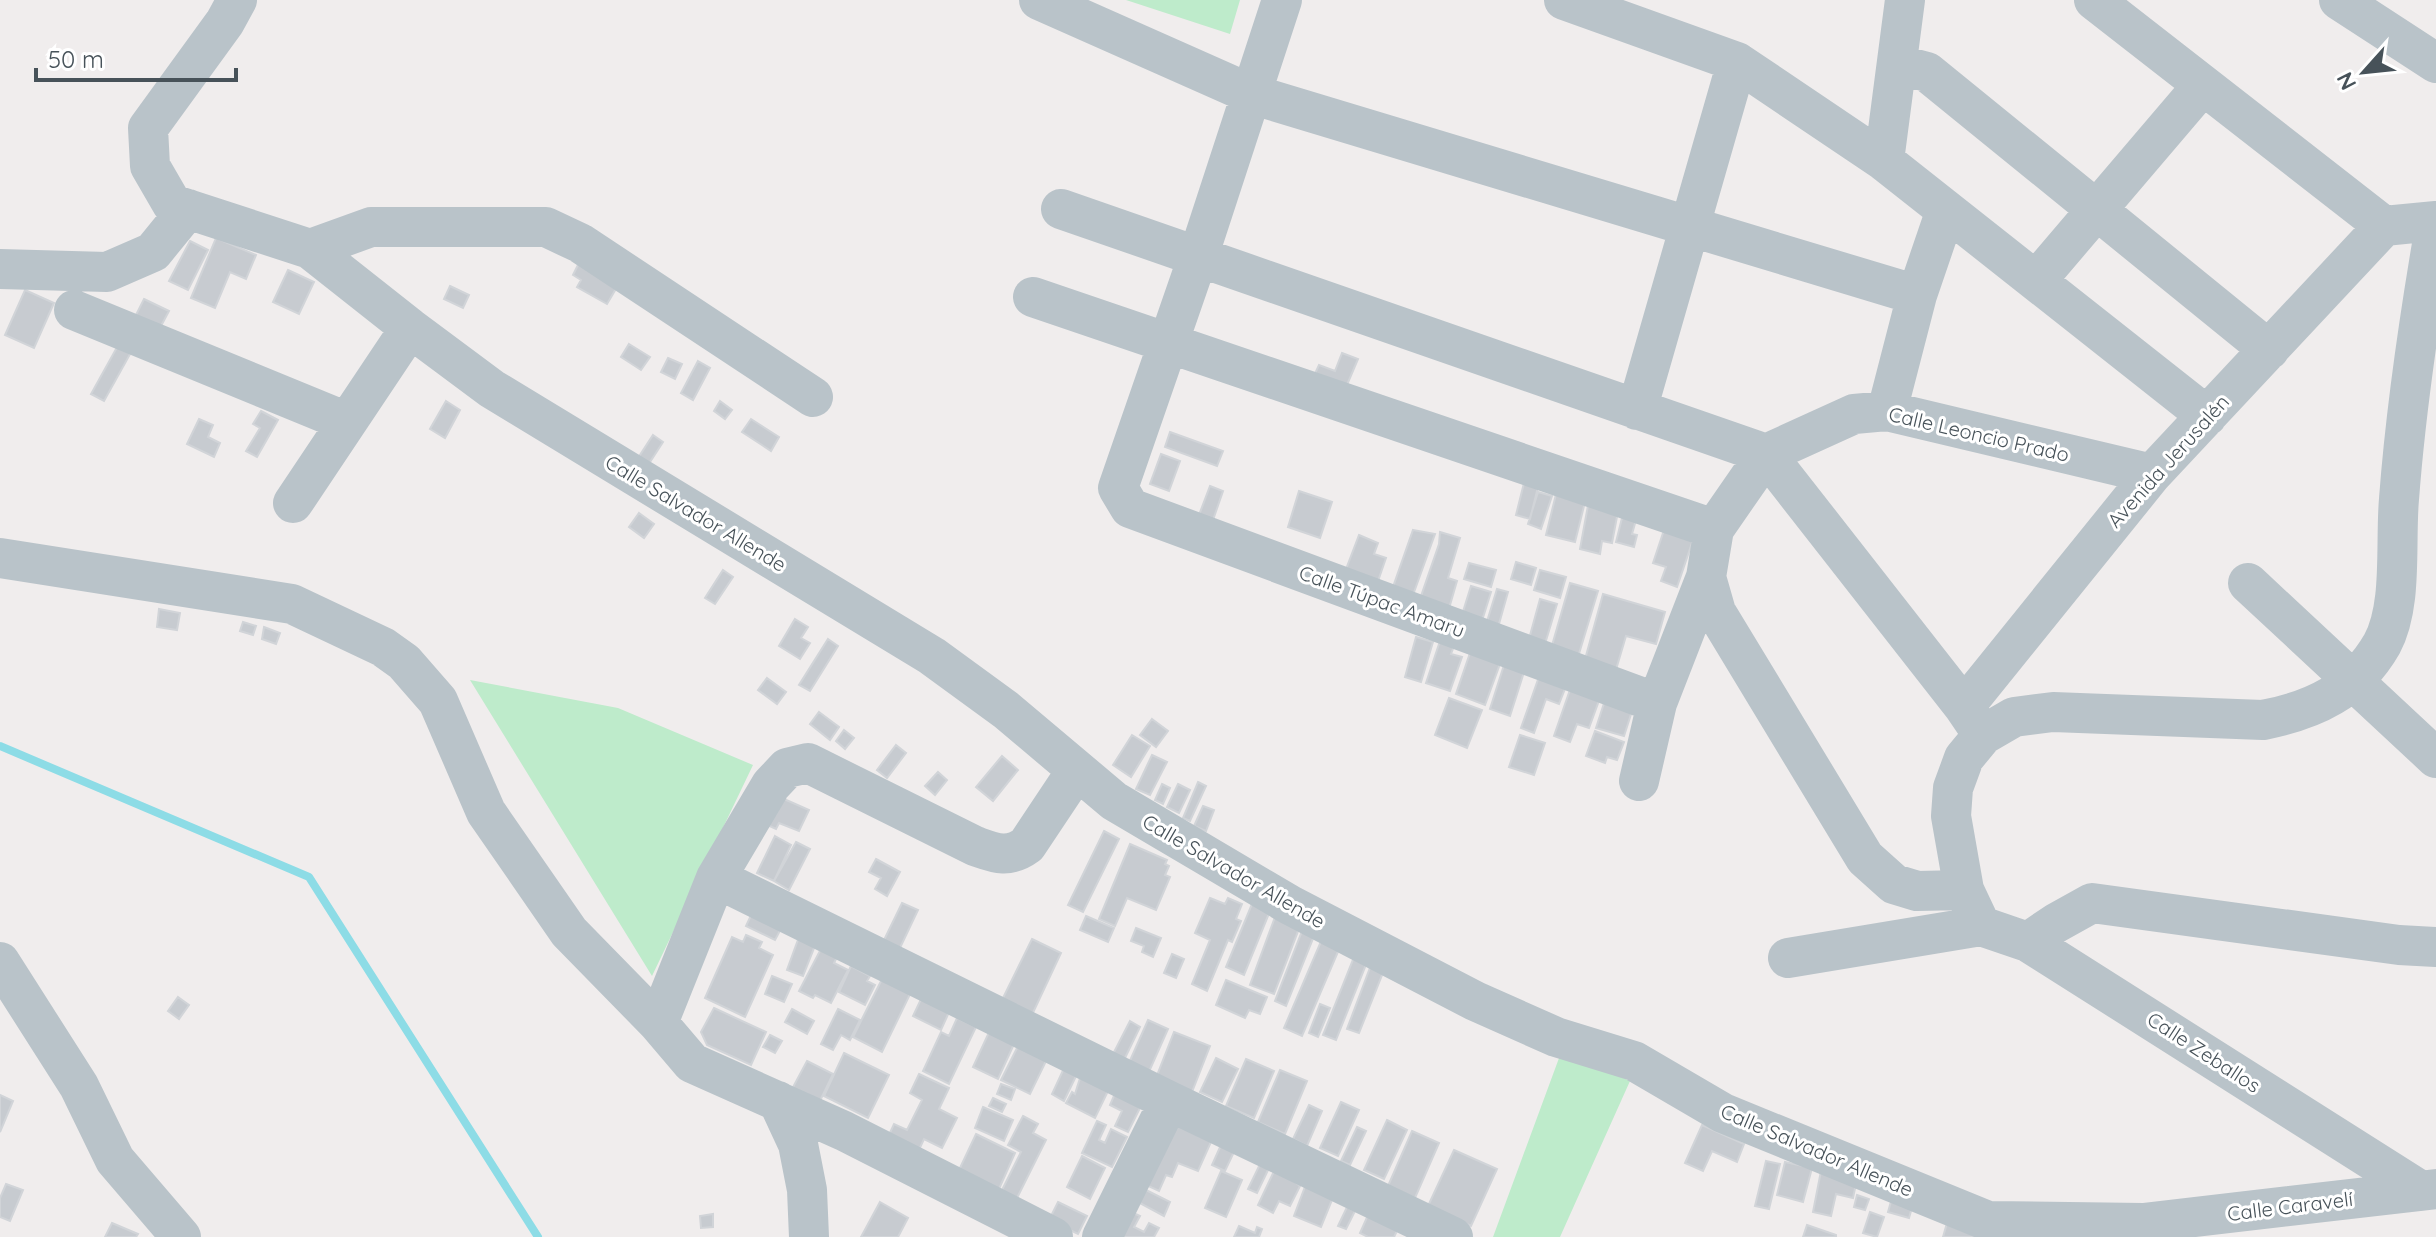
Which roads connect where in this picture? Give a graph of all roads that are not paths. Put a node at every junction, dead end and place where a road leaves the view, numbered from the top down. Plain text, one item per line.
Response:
1 (237, 0) edge
2 (1039, 0) edge
3 (1282, 0) edge
4 (1564, 0) edge
5 (1905, 0) edge
6 (2094, 0) edge
7 (2339, 0) edge
8 (1737, 62) junction
9 (2436, 63) edge
10 (1897, 64) junction
11 (2203, 85) junction
12 (1251, 94) junction
13 (1884, 161) junction
14 (188, 209) junction
15 (1061, 209) dead end
16 (1946, 210) junction
17 (2097, 211) junction
18 (1690, 226) junction
19 (2384, 226) junction
20 (310, 249) junction
21 (1198, 257) junction
22 (0, 269) edge
23 (2036, 281) junction
24 (1917, 295) junction
25 (1033, 297) dead end
26 (74, 310) dead end
27 (410, 328) junction
28 (1168, 343) junction
29 (2269, 350) junction
30 (813, 397) dead end
31 (1637, 410) junction
32 (1887, 411) junction
33 (2207, 416) junction
34 (347, 422) junction
35 (1766, 454) junction
36 (2152, 474) junction
37 (293, 503) dead end
38 (1714, 529) junction
39 (0, 558) edge
40 (1706, 577) junction
41 (2248, 583) dead end
42 (2353, 680) junction
43 (1657, 703) junction
44 (1974, 721) junction
45 (2436, 758) edge
46 (1077, 770) junction
47 (1639, 781) dead end
48 (716, 878) junction
49 (1964, 890) junction
50 (1981, 926) junction
51 (2028, 942) junction
52 (2436, 947) edge
53 (1788, 958) dead end
54 (0, 962) edge
55 (658, 1023) junction
56 (778, 1101) junction
57 (1169, 1101) junction
58 (2428, 1190) edge
59 (2161, 1230) edge
60 (1435, 1233) edge
61 (181, 1237) edge
62 (809, 1237) edge
63 (1053, 1237) edge
64 (1102, 1237) edge

1 - 14 street
2 - 12 street
3 - 12 street
4 - 8 street
5 - 10 street
6 - 11 street
7 - 9 street
8 - 13 street
8 - 18 street
10 - 13 street
10 - 17 street
11 - 17 street
11 - 19 street
12 - 18 street
12 - 21 street
13 - 16 street
14 - 20 street
14 - 22 street
15 - 21 street
16 - 23 street
16 - 24 street
17 - 23 street
17 - 29 street
18 - 24 street
18 - 31 street
19 - 29 street, Avenida Jerusalén
19 - 42 street
20 - 27 street, Calle Salvador Allende
20 - 30 street
21 - 28 street
21 - 31 street
23 - 33 street
24 - 32 street
25 - 28 street
26 - 34 street
27 - 34 street
27 - 46 street, Calle Salvador Allende
28 - 38 street
28 - 43 street, Calle Túpac Amaru
29 - 33 street, Avenida Jerusalén
31 - 35 street
32 - 35 street, Calle Leoncio Prado
32 - 36 street, Calle Leoncio Prado
33 - 36 street, Avenida Jerusalén
34 - 37 street
35 - 38 street
35 - 44 street
36 - 44 street, Avenida Jerusalén
38 - 40 street
39 - 55 street
40 - 43 street
40 - 49 street
41 - 42 street
42 - 44 street
42 - 45 street
43 - 47 street
44 - 49 street, Avenida Jerusalén
46 - 48 street
46 - 59 street, Calle Salvador Allende
48 - 55 street
48 - 57 street
49 - 50 street, Avenida Jerusalén
50 - 51 street, Calle Zeballos
50 - 53 street
51 - 52 street
51 - 58 street, Calle Zeballos
54 - 61 street
55 - 56 street
56 - 62 street
56 - 63 street
57 - 60 street
57 - 64 street
58 - 59 street, Calle Caravelí

